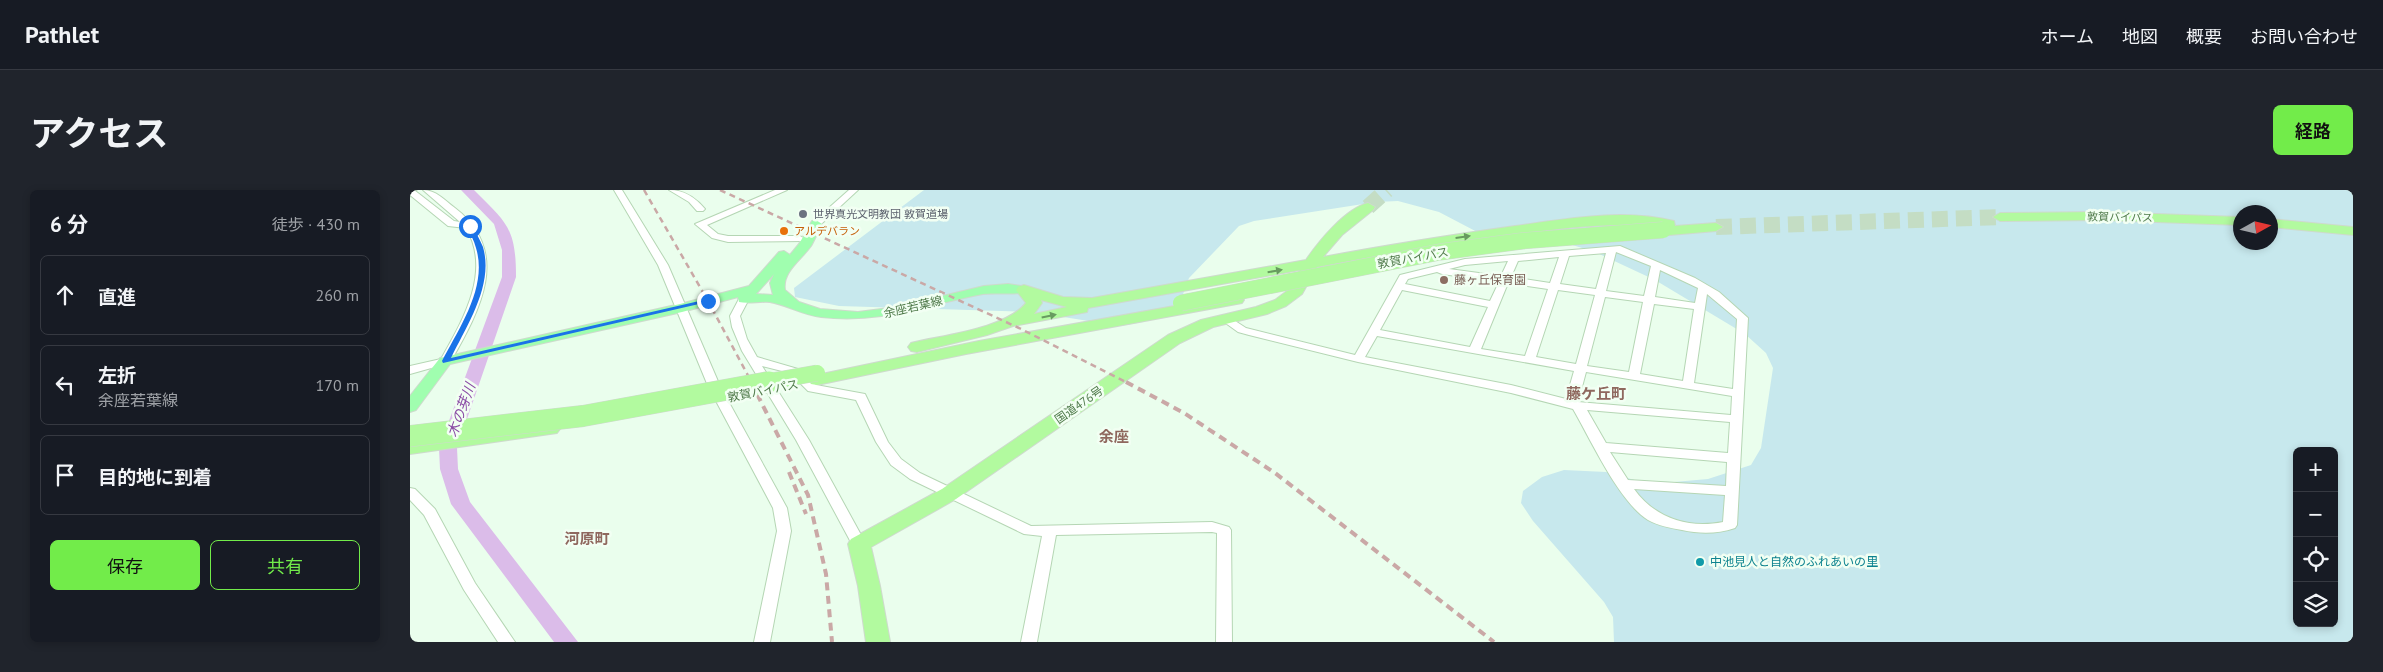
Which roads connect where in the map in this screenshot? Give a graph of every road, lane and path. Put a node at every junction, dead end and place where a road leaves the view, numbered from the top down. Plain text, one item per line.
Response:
1 (427, 190) edge
2 (618, 190) edge
3 (673, 190) edge
4 (783, 190) edge
5 (854, 190) edge
6 (411, 193) edge
7 (1368, 206) tunnel mouth
8 (700, 209) dead end
9 (2000, 217) tunnel mouth
10 (2233, 222) edge
11 (816, 224) junction
12 (2278, 225) edge
13 (470, 226) junction
14 (1716, 227) tunnel mouth
15 (1694, 228) junction
16 (1664, 230) junction
17 (2353, 231) edge
18 (800, 239) junction
19 (1612, 250) junction
20 (1565, 254) junction
21 (1514, 258) junction
22 (1656, 264) junction
23 (1311, 265) junction
24 (1432, 270) junction
25 (1360, 275) joint
26 (1505, 280) junction
27 (1399, 286) junction
28 (1300, 287) junction
29 (1554, 287) junction
30 (1703, 287) junction
31 (1024, 290) junction
32 (1600, 293) junction
33 (748, 294) junction
34 (1177, 296) junction
35 (1647, 300) junction
36 (1494, 305) junction
37 (802, 307) junction
38 (1700, 307) junction
39 (682, 308) junction
40 (1114, 317) junction
41 (1225, 319) junction
42 (1001, 326) junction
43 (1374, 332) junction
44 (968, 349) junction
45 (1474, 351) junction
46 (1358, 358) junction
47 (754, 360) junction
48 (1529, 360) junction
49 (446, 361) junction
50 (1581, 368) junction
51 (410, 370) edge
52 (817, 375) junction
53 (1634, 377) junction
54 (1688, 386) junction
55 (1737, 393) junction
56 (1575, 405) junction
57 (410, 407) edge
58 (1735, 419) junction
59 (576, 424) junction
60 (410, 436) edge
61 (410, 444) edge
62 (1602, 447) junction
63 (410, 448) edge
64 (1733, 458) junction
65 (1625, 484) junction
66 (410, 492) edge
67 (1732, 492) junction
68 (950, 494) junction
69 (1050, 531) junction
70 (859, 544) junction
71 (507, 642) edge
72 (762, 642) edge
73 (878, 642) edge
74 (1029, 642) edge
75 (1224, 642) edge

1 - 13 street
2 - 39 street
3 - 8 street
4 - 18 street
5 - 11 street
6 - 13 street
7 - 23 highway, 国道476号
9 - 10 highway, 敦賀バイパス
11 - 18 main road
11 - 37 main road, 余座若葉線
12 - 17 highway
13 - 49 street
14 - 15 highway
15 - 16 highway
23 -> 15 highway
16 - 25 highway, bridge
16 - 34 highway, 敦賀バイパス, bridge
18 - 33 main road
19 - 20 street
19 - 22 street
19 - 32 street
20 - 21 street
20 - 29 street
21 - 24 street
21 - 26 street
22 - 30 street
22 - 35 street
23 - 28 highway, 国道476号
34 -> 23 highway
24 - 26 street
24 - 27 street
25 - 28 highway
26 - 29 street
26 - 36 street
27 - 36 street
27 - 43 street
28 - 41 highway, 国道476号
28 - 44 highway
29 - 32 street
29 - 48 street
30 - 38 street
30 - 55 street
31 - 34 highway
31 - 37 main road, 余座若葉線
31 - 42 highway
32 - 35 street
32 - 50 street
33 - 37 main road, 余座若葉線
33 - 39 main road, 余座若葉線
33 - 47 street
34 - 40 highway, 敦賀バイパス
42 -> 34 highway
35 - 38 street
35 - 53 street
36 - 45 street
38 - 54 street
39 - 49 main road, 余座若葉線
39 - 72 street
40 - 44 highway, 敦賀バイパス
40 - 52 highway, 敦賀バイパス
41 - 46 street
41 - 68 highway, 国道476号
42 - 52 highway
43 - 45 street
43 - 46 street
44 - 52 highway, 敦賀バイパス
45 - 48 street
46 - 56 street
47 - 68 street
47 - 70 street
48 - 50 street
49 - 51 street
49 - 57 main road
50 - 53 street
50 - 56 street
52 - 59 highway, 敦賀バイパス
52 - 60 highway, 敦賀バイパス, bridge
53 - 54 street
54 - 55 street
55 - 58 street
56 - 58 street
56 - 62 street
58 - 64 street
59 - 61 highway, 敦賀バイパス
59 - 63 highway
62 - 64 street
62 - 65 street
64 - 67 street
65 - 67 street
65 - 67 street
66 - 71 street
68 - 69 street
68 - 70 highway, 国道476号
69 - 74 street
69 - 75 street
70 - 73 highway

